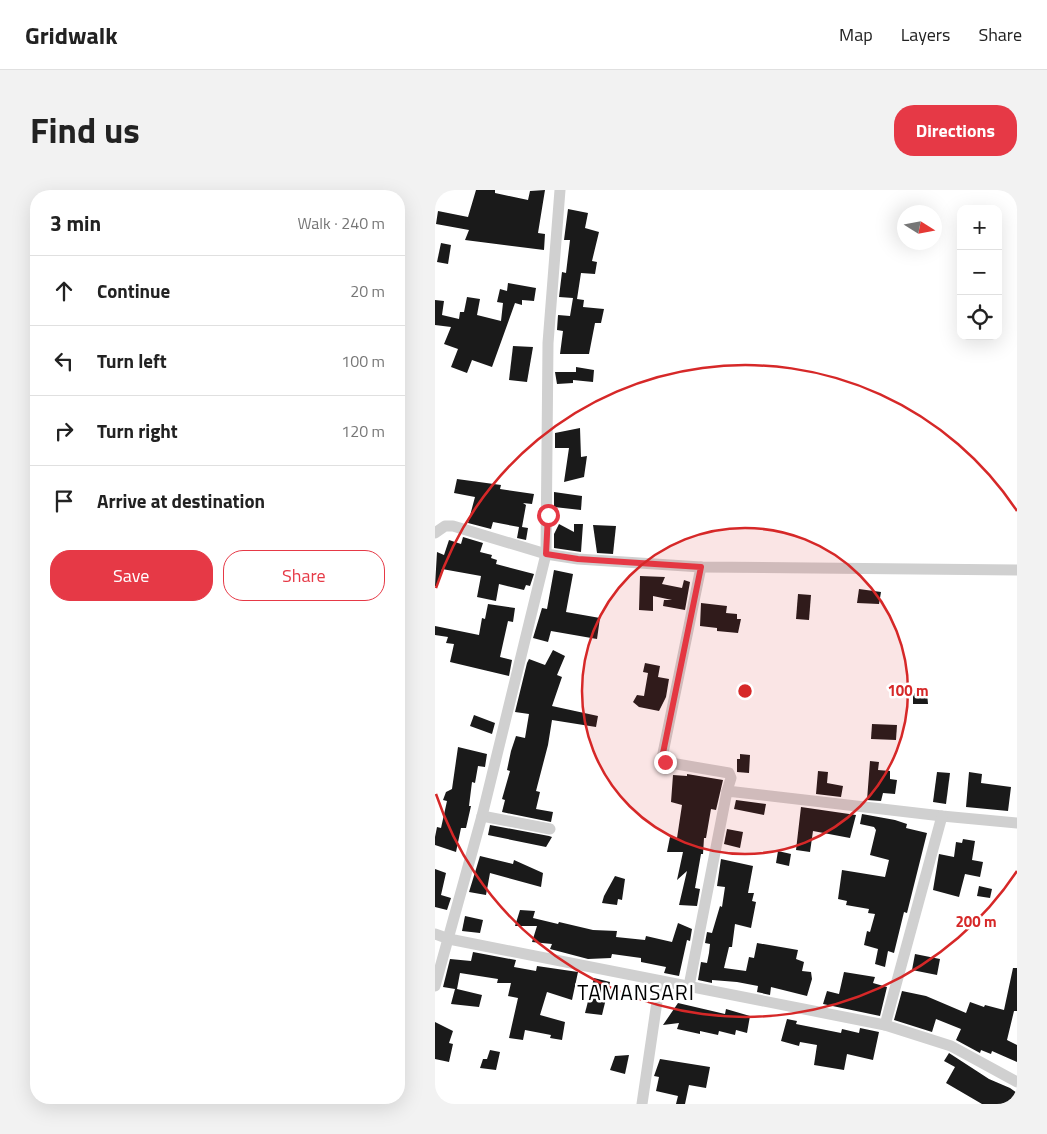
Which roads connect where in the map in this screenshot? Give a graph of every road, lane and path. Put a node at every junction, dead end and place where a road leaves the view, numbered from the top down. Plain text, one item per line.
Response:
1 (559, 190) edge
2 (435, 533) edge
3 (546, 554) junction
4 (701, 567) junction
5 (1017, 570) edge
6 (727, 791) junction
7 (482, 816) junction
8 (942, 816) junction
9 (1017, 822) edge
10 (550, 829) dead end
11 (435, 934) edge
12 (449, 939) junction
13 (660, 981) junction
14 (435, 986) edge
15 (689, 986) junction
16 (885, 1025) junction
17 (1017, 1082) edge
18 (642, 1104) edge

1 - 3 street
2 - 3 street
3 - 4 street
3 - 7 street
4 - 5 street
4 - 6 street
6 - 8 street
6 - 15 street
7 - 10 street
7 - 12 street
8 - 9 street
8 - 16 street
11 - 12 street
12 - 13 street
12 - 14 street
13 - 15 street
13 - 18 street
15 - 16 street
16 - 17 street

